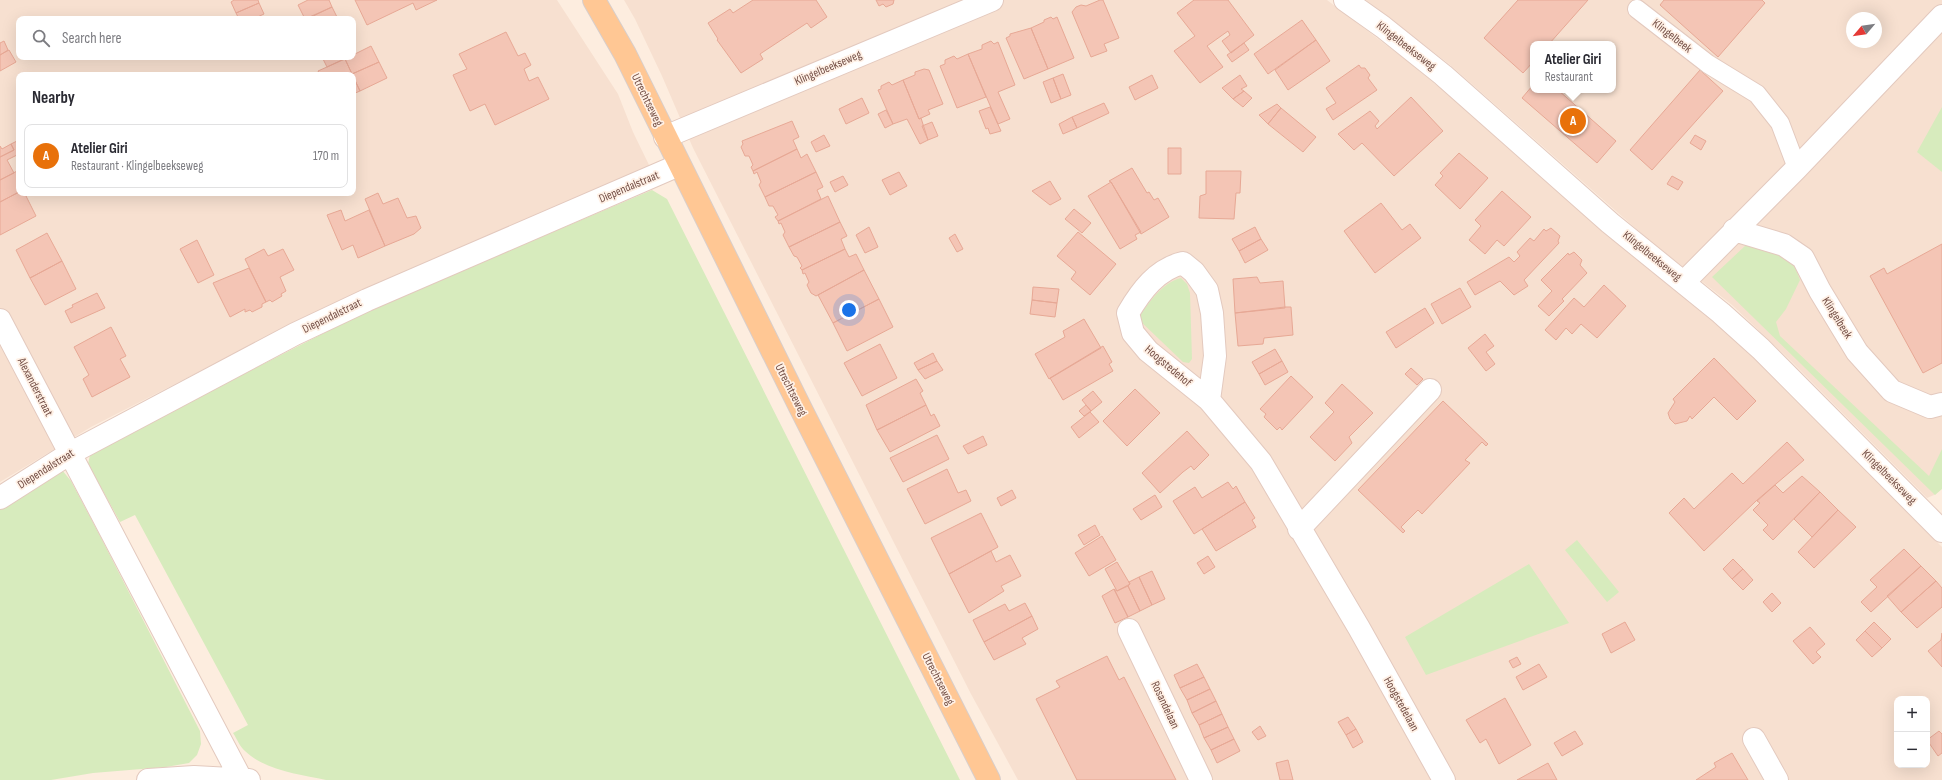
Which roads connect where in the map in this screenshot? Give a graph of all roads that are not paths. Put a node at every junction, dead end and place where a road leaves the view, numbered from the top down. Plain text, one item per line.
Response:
1 (594, 0) edge
2 (992, 0) edge
3 (1345, 0) edge
4 (1637, 9) dead end
5 (1942, 16) edge
6 (665, 136) junction
7 (679, 165) junction
8 (1797, 168) junction
9 (1734, 230) junction
10 (1684, 282) junction
11 (0, 320) edge
12 (1430, 390) dead end
13 (1209, 400) junction
14 (1942, 404) edge
15 (69, 454) junction
16 (0, 498) edge
17 (1299, 529) junction
18 (1942, 531) edge
19 (1359, 628) joint
20 (1129, 630) dead end
21 (1754, 739) dead end
22 (170, 779) edge
23 (148, 780) edge
24 (245, 780) edge
25 (989, 780) edge
26 (1200, 780) edge
27 (1444, 780) edge
28 (1777, 780) edge

1 - 6 main road, Utrechtseweg
2 - 6 street, Klingelbeekseweg
3 - 10 street, Klingelbeekseweg
4 - 8 lane, Klingelbeek
5 - 8 street
6 - 7 main road, Utrechtseweg
7 - 15 street, Diependalstraat
7 - 25 main road, Utrechtseweg
8 - 9 street
9 - 10 street
9 - 14 street, Klingelbeek
10 - 18 street, Klingelbeekseweg
11 - 15 street, Alexanderstraat
12 - 17 street
13 - 13 street, Hoogstedehof
13 - 17 street, Hoogstedehof
15 - 16 street, Diependalstraat
15 - 24 street, Alexanderstraat
17 - 19 street, Hoogstedehof
19 - 27 street, Hoogstedelaan
20 - 26 street, Rosandelaan
21 - 28 street
22 - 23 street
22 - 24 street

